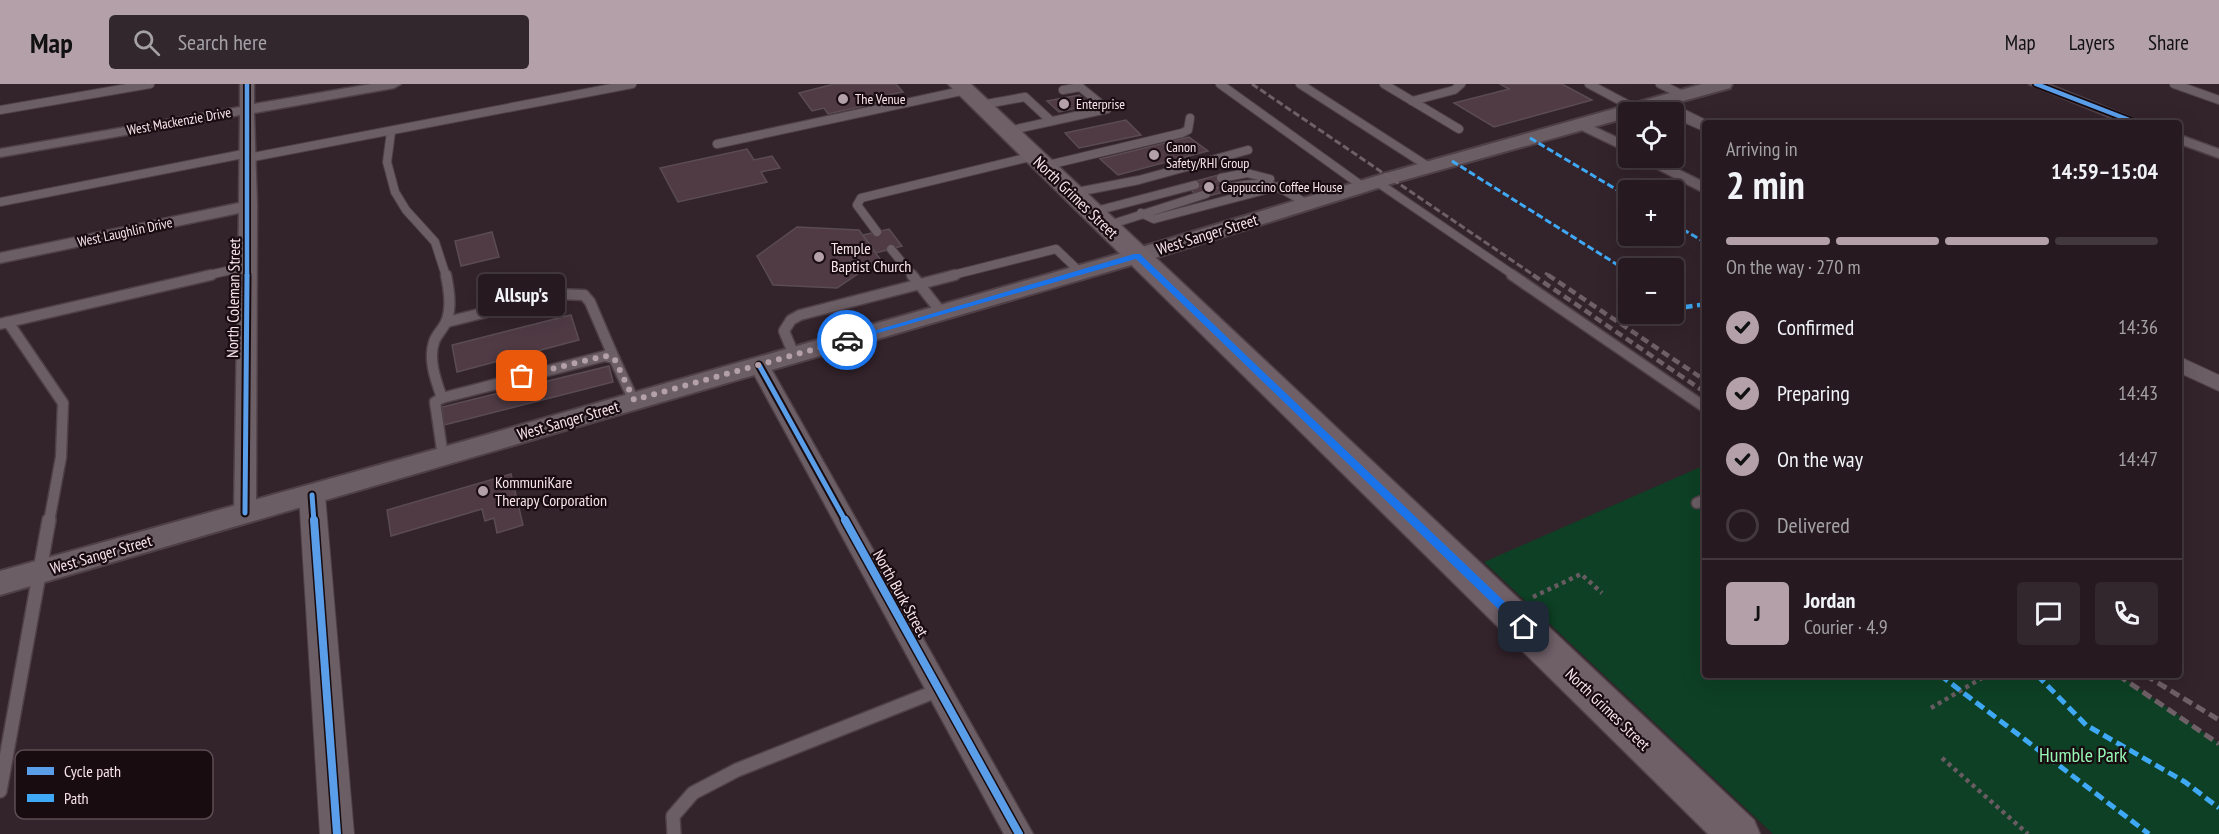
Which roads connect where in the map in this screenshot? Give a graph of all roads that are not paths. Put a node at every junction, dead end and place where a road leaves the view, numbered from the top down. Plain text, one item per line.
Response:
1 (150, 84) edge
2 (247, 84) edge
3 (394, 84) edge
4 (632, 84) edge
5 (1220, 84) edge
6 (1300, 84) edge
7 (1384, 84) edge
8 (1461, 84) edge
9 (1589, 84) edge
10 (1723, 84) edge
11 (2036, 84) edge
12 (2174, 84) edge
13 (1063, 90) dead end
14 (969, 93) edge
15 (1651, 98) edge
16 (2219, 100) edge
17 (1412, 101) junction
18 (247, 108) junction
19 (0, 110) edge
20 (1190, 118) dead end
21 (2130, 120) edge
22 (1051, 121) junction
23 (1580, 124) junction
24 (1702, 125) edge
25 (1459, 129) dead end
26 (1008, 131) junction
27 (391, 132) junction
28 (2182, 140) edge
29 (717, 144) dead end
30 (1618, 144) edge
31 (1248, 150) dead end
32 (0, 153) edge
33 (2219, 154) edge
34 (248, 156) junction
35 (1039, 161) junction
36 (1429, 167) junction
37 (1664, 168) edge
38 (1221, 178) dead end
39 (1278, 184) junction
40 (1370, 184) junction
41 (1195, 185) dead end
42 (1232, 187) dead end
43 (1702, 187) edge
44 (1206, 194) dead end
45 (0, 202) edge
46 (1305, 203) junction
47 (249, 206) junction
48 (1090, 210) junction
49 (1141, 213) junction
50 (878, 232) dead end
51 (891, 249) dead end
52 (1137, 256) junction
53 (0, 258) edge
54 (245, 267) junction
55 (1080, 272) junction
56 (920, 286) junction
57 (940, 312) junction
58 (447, 322) junction
59 (4, 323) edge
60 (794, 355) junction
61 (614, 358) junction
62 (759, 365) junction
63 (2182, 365) edge
64 (2219, 384) edge
65 (442, 398) junction
66 (634, 400) junction
67 (1702, 405) edge
68 (443, 457) junction
69 (312, 495) junction
70 (245, 513) junction
71 (40, 571) junction
72 (0, 583) edge
73 (939, 690) junction
74 (0, 791) edge
75 (337, 834) edge
76 (674, 834) edge
77 (1018, 834) edge
78 (1738, 834) edge

1 - 19 lane
2 - 18 street, North Coleman Street
3 - 18 street, West Mackenzie Drive
4 - 27 lane
5 - 40 lane
6 - 36 lane
7 - 17 lane
8 - 17 lane
9 - 15 lane
10 - 15 main road, West Sanger Street
11 - 21 street
12 - 16 lane
13 - 22 lane
14 - 22 lane
14 - 26 main road, North Grimes Street
14 - 29 lane
15 - 23 main road, West Sanger Street
15 - 24 street
17 - 25 lane
18 - 32 street, West Mackenzie Drive
18 - 34 street, North Coleman Street
20 - 35 lane
22 - 26 lane
23 - 30 street
23 - 36 main road, West Sanger Street
26 - 35 main road, North Grimes Street
27 - 34 lane
27 - 58 lane
28 - 33 street
31 - 48 lane
34 - 45 lane
34 - 47 street, North Coleman Street
35 - 48 main road, North Grimes Street
35 - 50 lane
36 - 40 main road, West Sanger Street
37 - 43 street
38 - 39 lane
39 - 42 lane
39 - 46 lane
39 - 49 lane
40 - 46 main road, West Sanger Street
40 - 67 lane
41 - 48 lane
44 - 49 lane
46 - 52 main road, West Sanger Street
47 - 53 street, West Laughlin Drive
47 - 54 street, North Coleman Street
48 - 49 lane
48 - 52 main road, North Grimes Street
51 - 56 lane
52 - 55 main road, West Sanger Street
52 - 78 main road, North Grimes Street
54 - 59 lane
54 - 70 street, North Coleman Street
55 - 56 lane
55 - 57 main road, West Sanger Street
56 - 57 lane
56 - 60 lane
57 - 60 main road, West Sanger Street
58 - 61 lane
58 - 65 lane
59 - 71 lane
60 - 62 main road, West Sanger Street
61 - 65 lane
61 - 66 lane
62 - 66 main road, West Sanger Street
62 - 73 street, North Burk Street
63 - 64 street
65 - 68 lane
66 - 68 main road, West Sanger Street
68 - 69 main road, West Sanger Street
69 - 70 main road, West Sanger Street
69 - 75 street
70 - 71 main road, West Sanger Street
71 - 72 main road, West Sanger Street
71 - 74 lane
73 - 76 lane
73 - 77 street, North Burk Street

